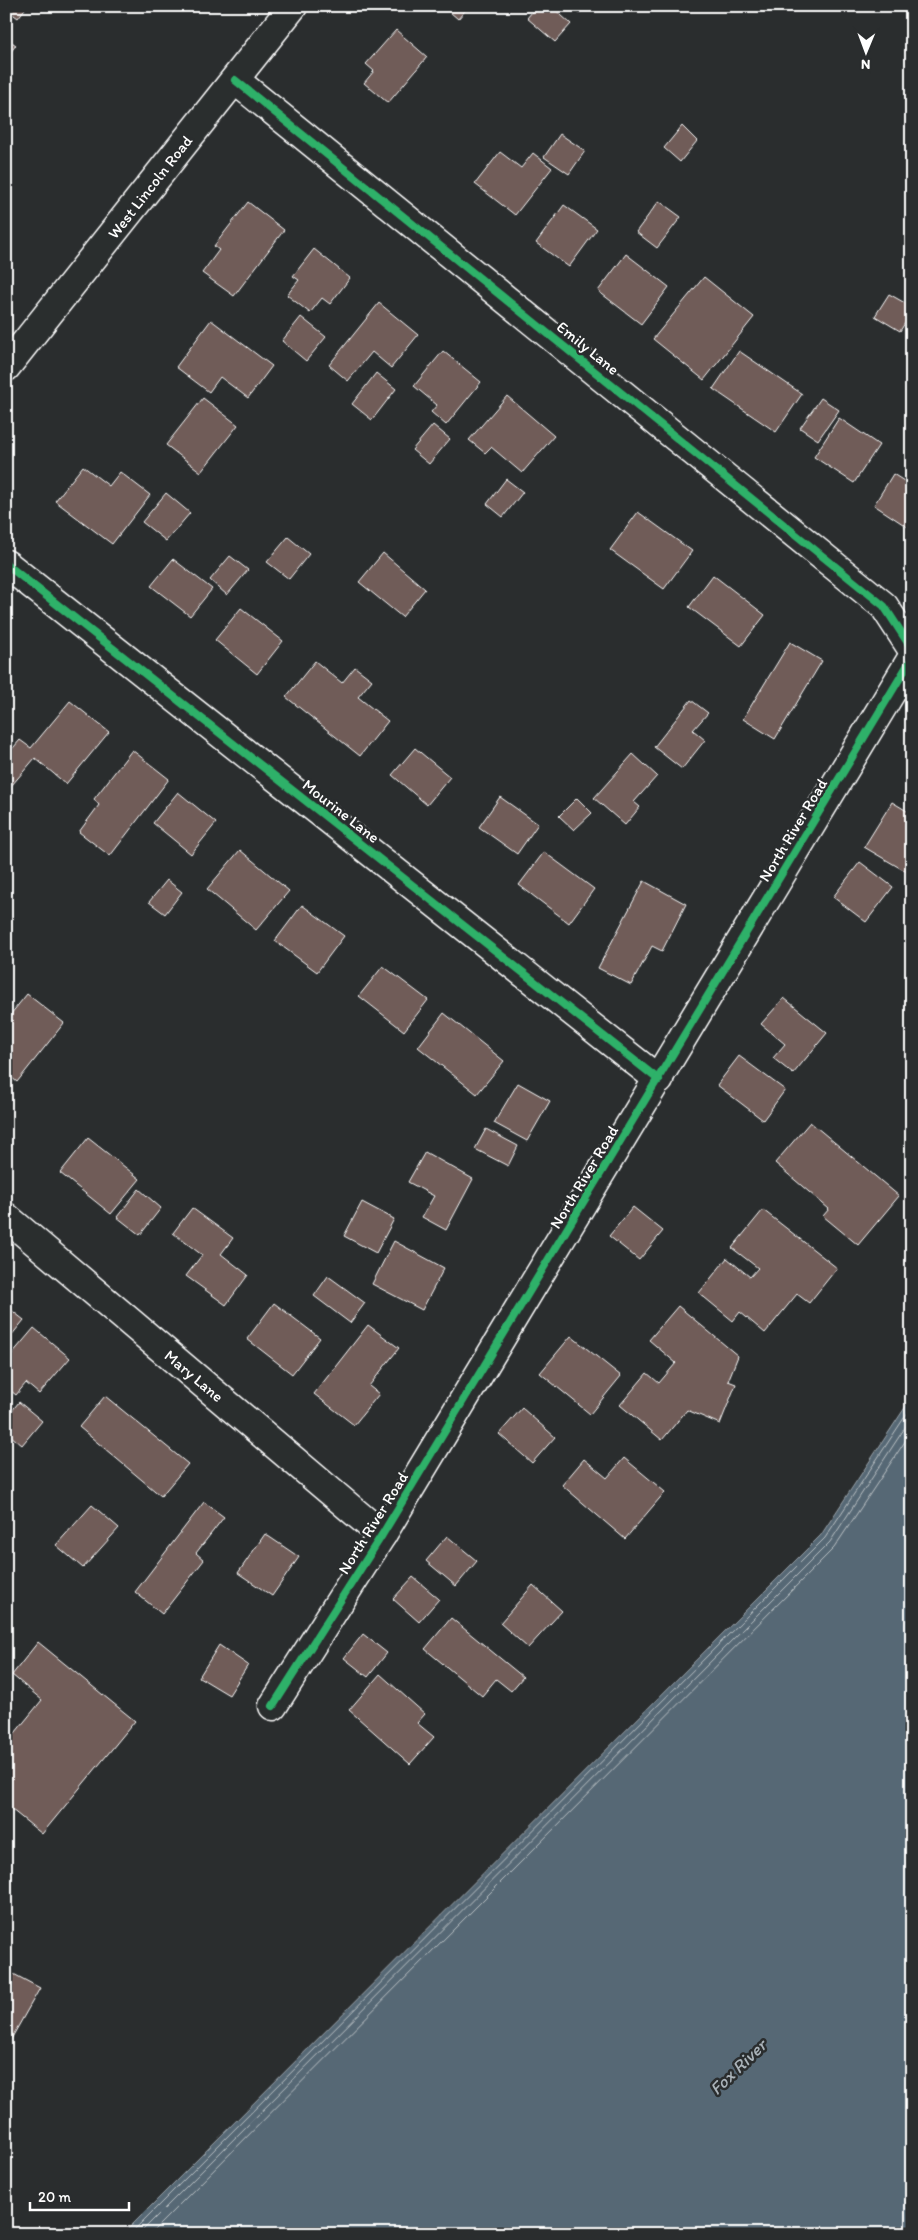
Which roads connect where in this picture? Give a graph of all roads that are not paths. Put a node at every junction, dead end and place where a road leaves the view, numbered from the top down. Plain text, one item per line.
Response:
1 (293, 6) edge
2 (235, 80) junction
3 (6, 367) edge
4 (6, 564) edge
5 (912, 648) edge
6 (912, 658) edge
7 (659, 1080) junction
8 (6, 1217) edge
9 (382, 1535) junction
10 (273, 1706) dead end

1 - 2 street, West Lincoln Road
2 - 3 street, West Lincoln Road
2 - 5 street, Emily Lane
4 - 7 street, Mourine Lane
6 - 7 street, North River Road
7 - 9 street, North River Road
8 - 9 street, Mary Lane
9 - 10 street, North River Road

